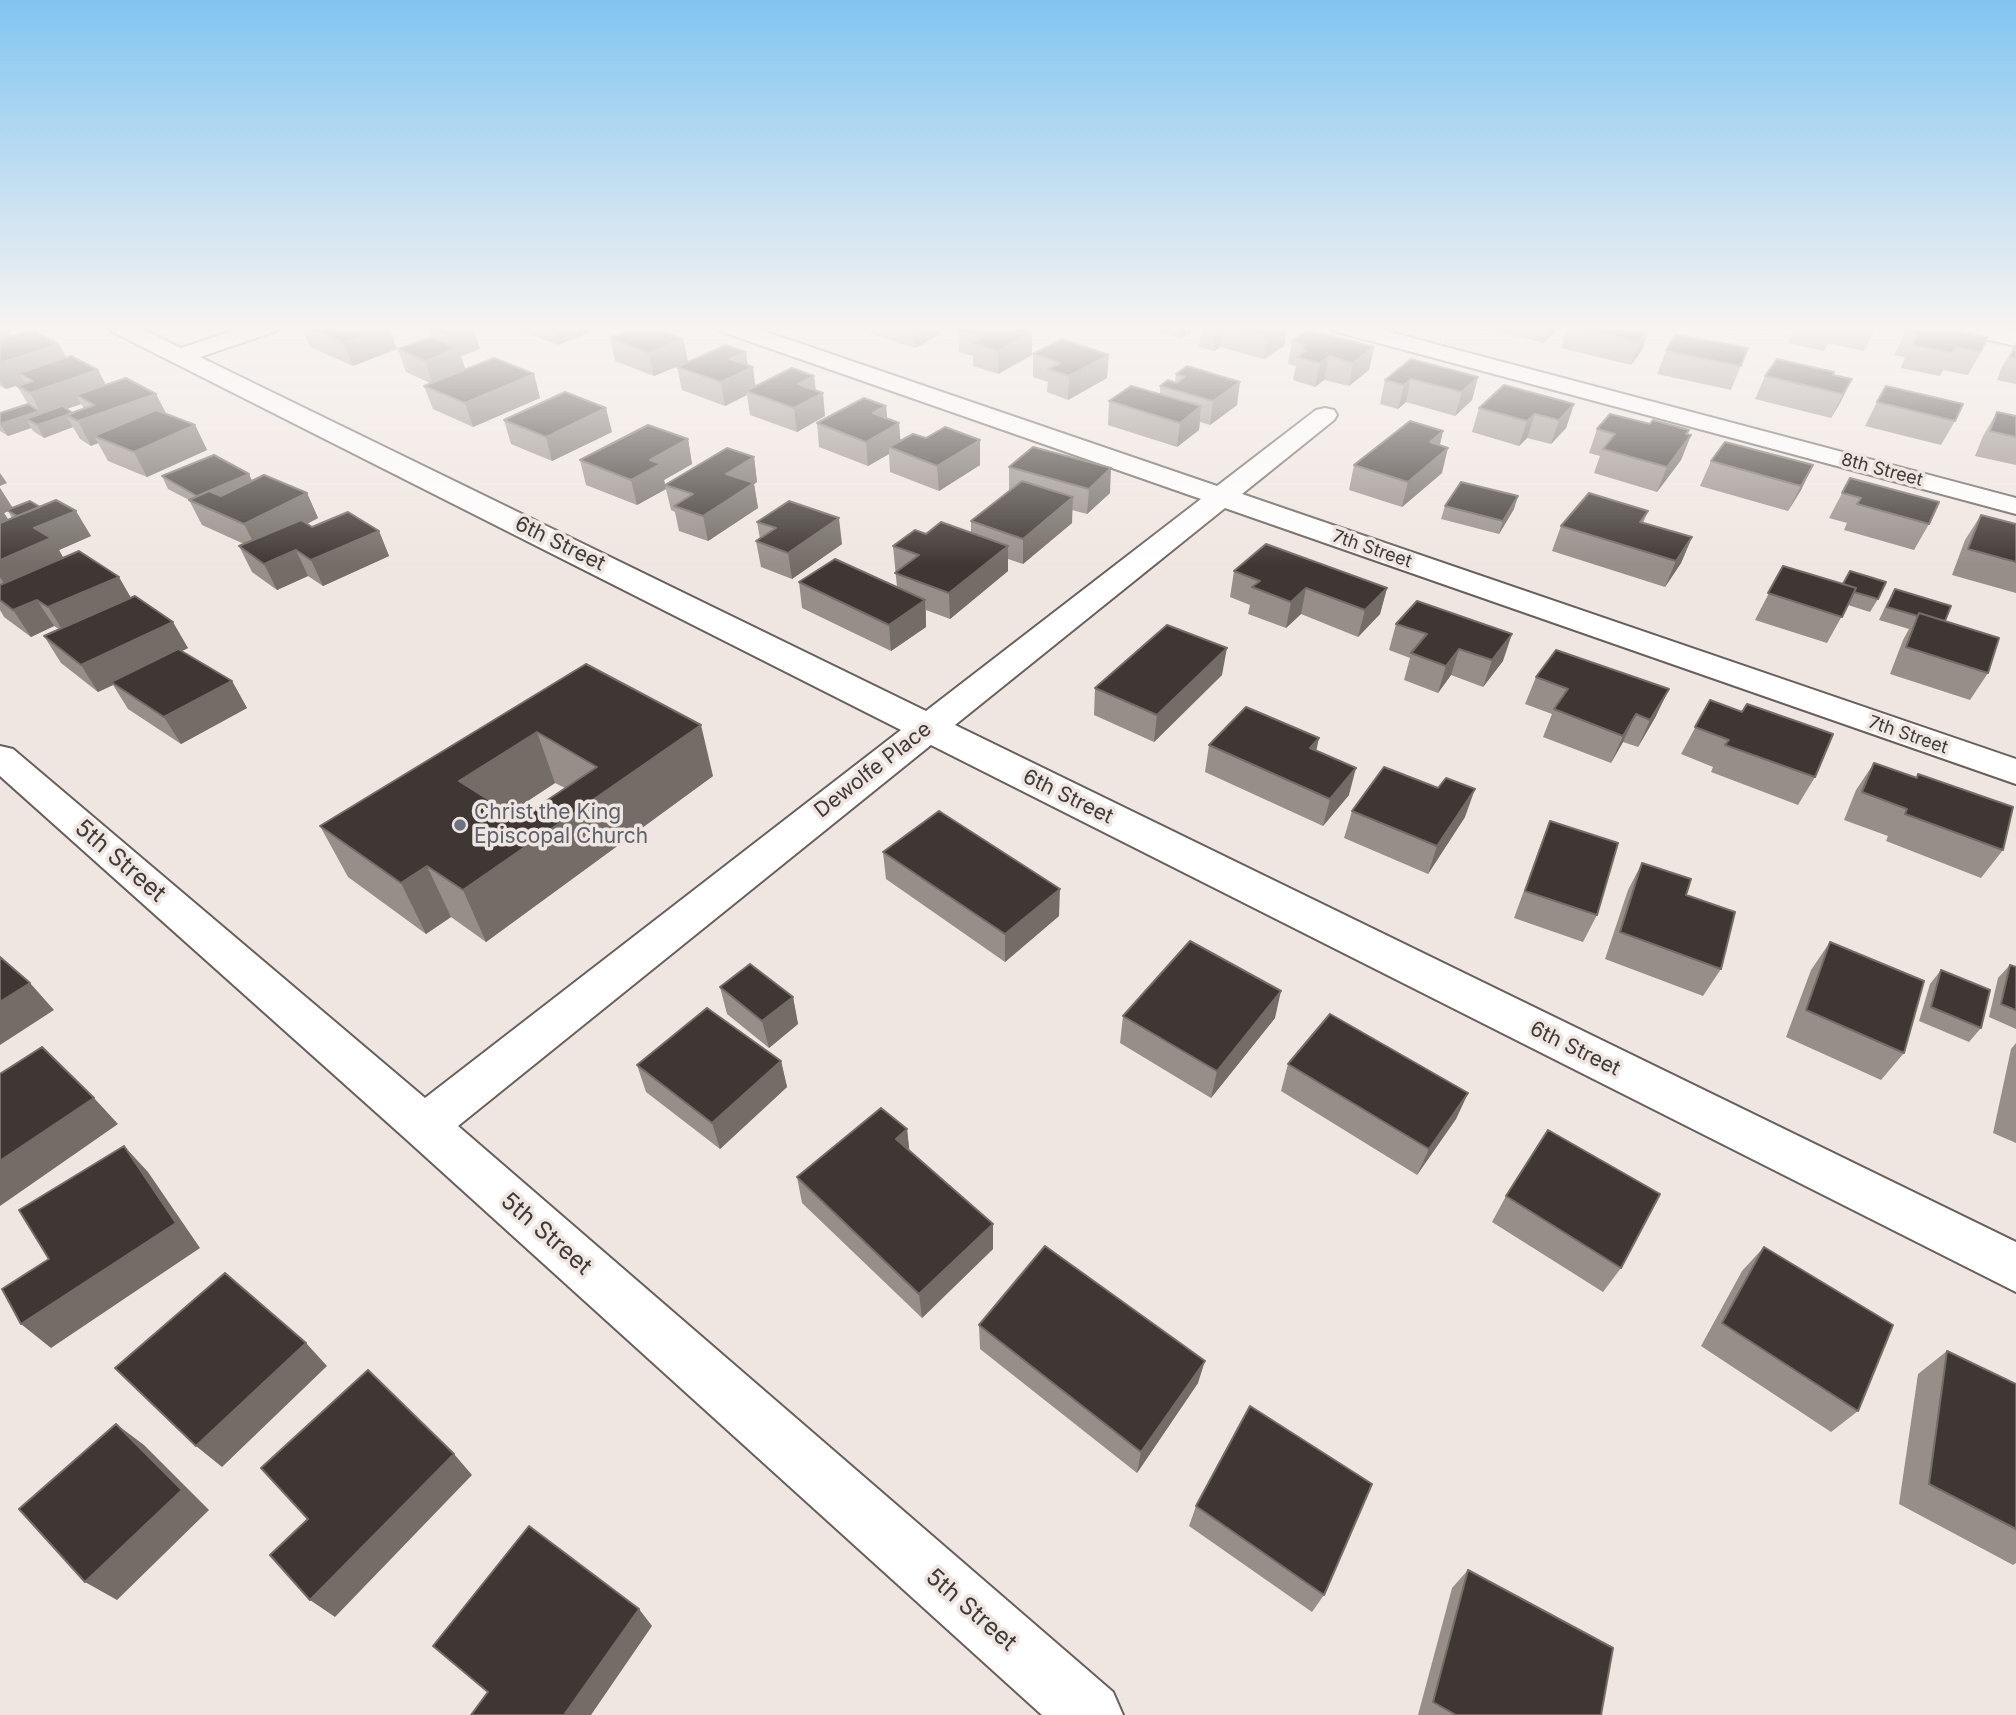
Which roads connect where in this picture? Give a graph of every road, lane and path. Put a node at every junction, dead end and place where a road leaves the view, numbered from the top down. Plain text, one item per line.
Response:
1 (281, 406) edge
2 (960, 406) edge
3 (1642, 406) edge
4 (1325, 415) dead end
5 (1221, 496) junction
6 (2016, 506) edge
7 (927, 727) junction
8 (0, 757) edge
9 (2016, 772) edge
10 (424, 1126) junction
11 (2016, 1268) edge
12 (1090, 1715) edge

1 - 7 street, 6th Street
2 - 5 street, 7th Street
3 - 6 street, 8th Street
4 - 5 street, Dewolfe Place
5 - 7 street, Dewolfe Place
5 - 9 street, 7th Street
7 - 10 street, Dewolfe Place
7 - 11 street, 6th Street
8 - 10 street, 5th Street
10 - 12 street, 5th Street

